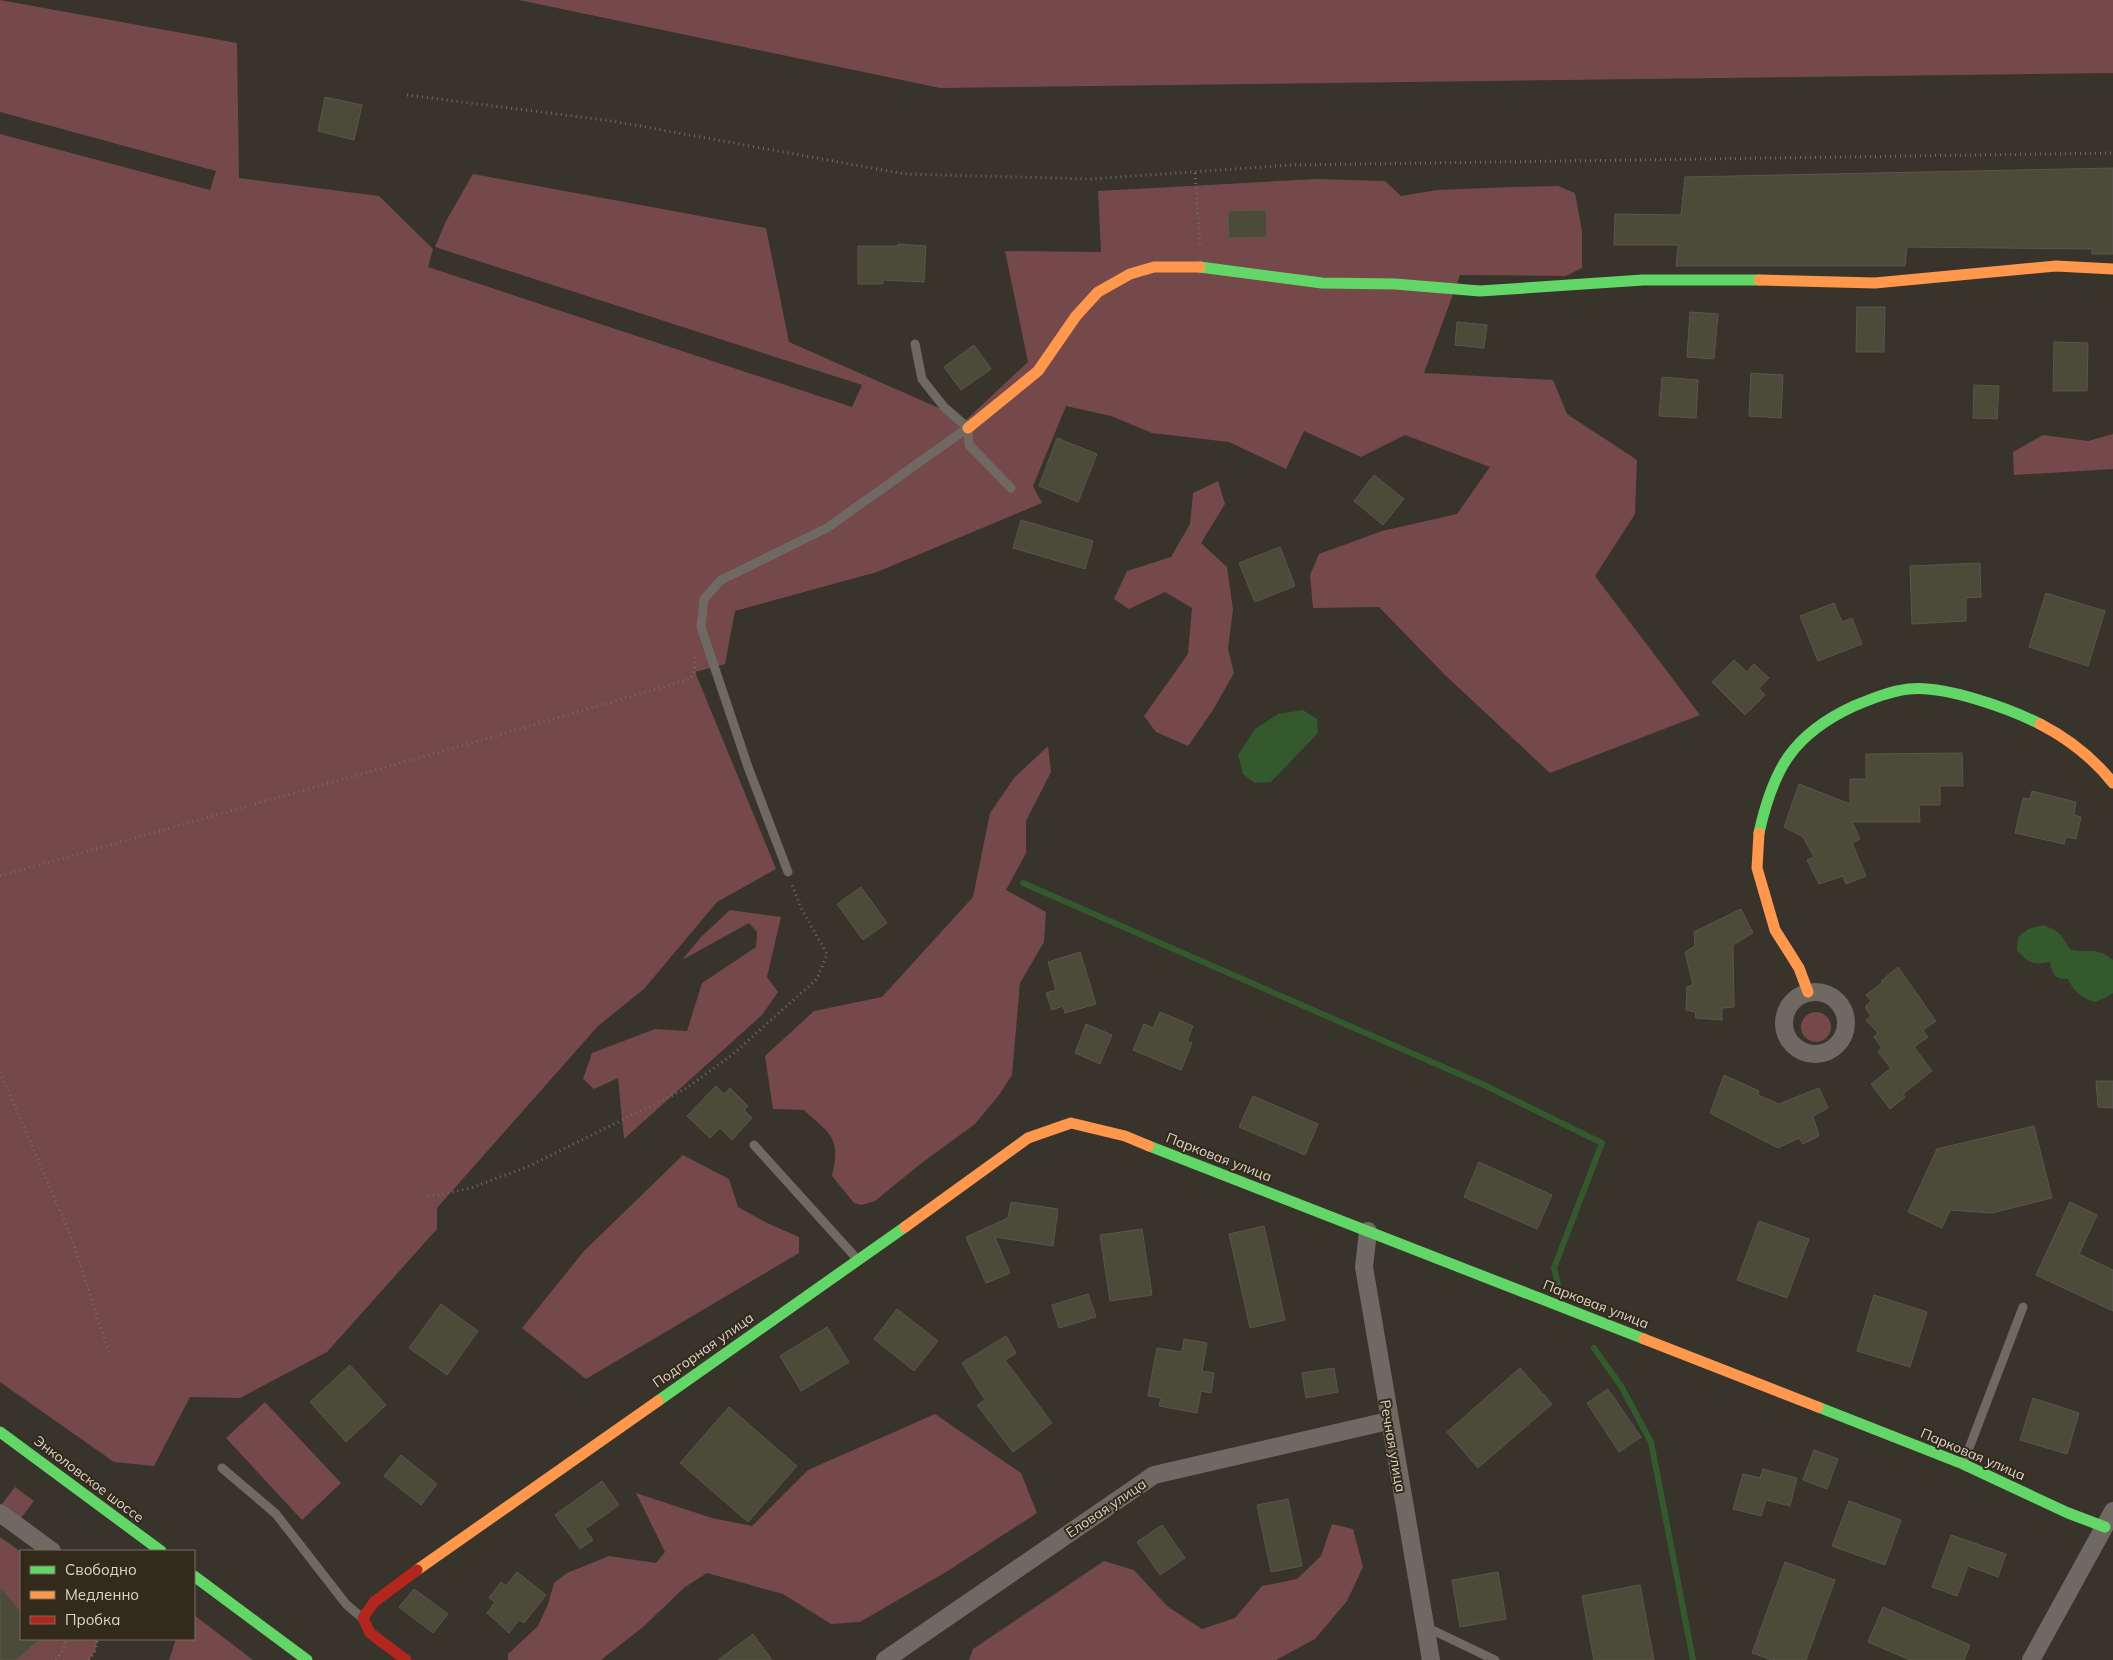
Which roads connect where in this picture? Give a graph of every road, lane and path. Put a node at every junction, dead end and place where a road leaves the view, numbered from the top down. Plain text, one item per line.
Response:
1 (407, 95) dead end
2 (2113, 154) edge
3 (1195, 173) junction
4 (1201, 266) junction
5 (2113, 268) edge
6 (914, 344) dead end
7 (968, 428) junction
8 (1011, 488) dead end
9 (690, 678) dead end
10 (2113, 783) edge
11 (788, 872) joint
12 (0, 876) edge
13 (1808, 992) dead end
14 (0, 1072) edge
15 (1071, 1123) joint
16 (754, 1144) dead end
17 (428, 1197) dead end
18 (1368, 1231) junction
19 (858, 1261) junction
20 (2023, 1307) dead end
21 (109, 1353) dead end
22 (1388, 1421) junction
23 (0, 1432) edge
24 (1963, 1464) junction
25 (222, 1468) dead end
26 (2113, 1511) edge
27 (0, 1513) edge
28 (2105, 1527) junction
29 (51, 1550) edge
30 (160, 1550) edge
31 (195, 1577) edge
32 (363, 1618) junction
33 (1425, 1627) junction
34 (66, 1640) edge
35 (98, 1640) edge
36 (56, 1660) edge
37 (89, 1660) edge
38 (307, 1660) edge
39 (406, 1660) edge
40 (885, 1660) edge
41 (1431, 1660) edge
42 (1495, 1660) edge
43 (2031, 1660) edge

1 - 3 path
2 - 3 path
3 - 4 path
4 - 5 street
4 - 7 street
6 - 7 lane
7 - 8 lane
7 - 11 lane
9 - 12 path
10 - 13 street
11 - 17 path
14 - 21 path
15 - 18 street, Парковая улица
15 - 19 street, Подгорная улица
16 - 19 lane
18 - 22 street, Речная улица
18 - 24 street, Парковая улица
19 - 32 street, Подгорная улица
20 - 24 lane
22 - 33 street, Речная улица
22 - 40 street, Еловая улица
23 - 30 street, Энколовское шоссе
24 - 28 street, Парковая улица
25 - 32 lane
26 - 28 street
27 - 29 street
28 - 43 street
31 - 38 street
32 - 39 street
33 - 41 street, Речная улица
33 - 42 lane
34 - 36 path
35 - 37 path

